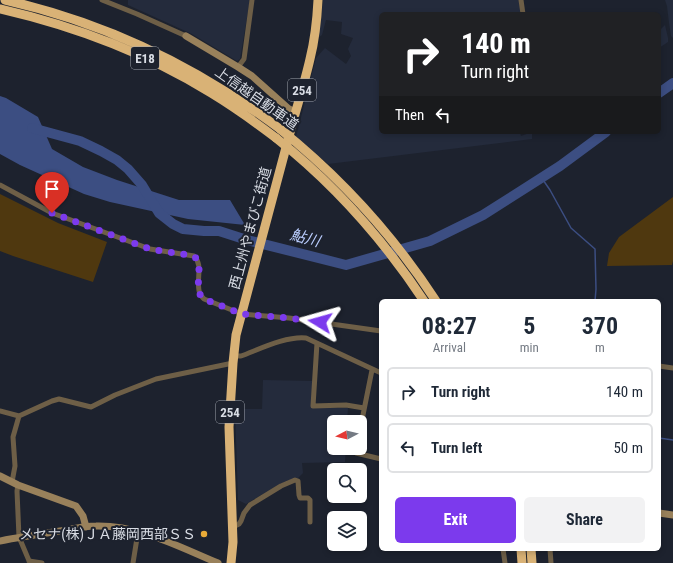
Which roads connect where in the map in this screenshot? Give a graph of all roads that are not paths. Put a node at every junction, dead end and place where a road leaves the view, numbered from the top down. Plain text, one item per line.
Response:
1 (5, 0) edge
2 (102, 0) edge
3 (252, 0) edge
4 (318, 0) edge
5 (521, 0) edge
6 (0, 9) edge
7 (523, 12) edge
8 (186, 36) joint
9 (238, 66) junction
10 (295, 112) junction
11 (0, 185) edge
12 (423, 299) edge
13 (435, 299) edge
14 (242, 314) junction
15 (379, 331) edge
16 (317, 343) junction
17 (233, 360) junction
18 (661, 366) edge
19 (673, 368) edge
20 (372, 370) junction
21 (379, 372) edge
22 (364, 408) junction
23 (0, 412) edge
24 (363, 415) edge
25 (19, 416) junction
26 (367, 455) edge
27 (379, 458) edge
28 (0, 476) edge
29 (15, 483) junction
30 (661, 513) edge
31 (673, 515) edge
32 (310, 522) dead end
33 (86, 526) junction
34 (233, 526) junction
35 (138, 532) junction
36 (19, 538) junction
37 (0, 541) edge
38 (503, 551) edge
39 (520, 551) edge
40 (531, 551) edge
41 (550, 551) edge
42 (30, 562) edge
43 (42, 563) edge
44 (133, 563) edge
45 (218, 563) edge
46 (231, 563) edge
47 (505, 563) edge
48 (522, 563) edge
49 (532, 563) edge
50 (551, 563) edge

1 - 13 highway, 上信越自動車道 / E18, bridge
2 - 8 street
3 - 9 street
4 - 10 highway, 西上州やまびこ街道 / 254
5 - 7 street
6 - 12 highway, 上信越自動車道 / E18, bridge
8 - 9 street
9 - 10 street
10 - 14 highway, 西上州やまびこ街道 / 254
11 - 14 street
14 - 15 street
14 - 17 highway, 西上州やまびこ街道 / 254
16 - 17 street
16 - 20 street
16 - 22 street
17 - 25 street
17 - 34 highway, 西上州やまびこ街道 / 254
18 - 19 street
20 - 21 street
20 - 22 street
22 - 24 street
23 - 25 street
25 - 29 street
26 - 27 street
28 - 29 street
29 - 33 street
29 - 36 street
30 - 31 street
32 - 34 street
33 - 35 street
33 - 36 street
34 - 46 highway, 西上州やまびこ街道 / 254
35 - 44 street
35 - 45 street
36 - 37 street
36 - 42 street
38 - 47 street
39 - 48 highway
40 - 49 highway
41 - 50 street
42 - 43 street

